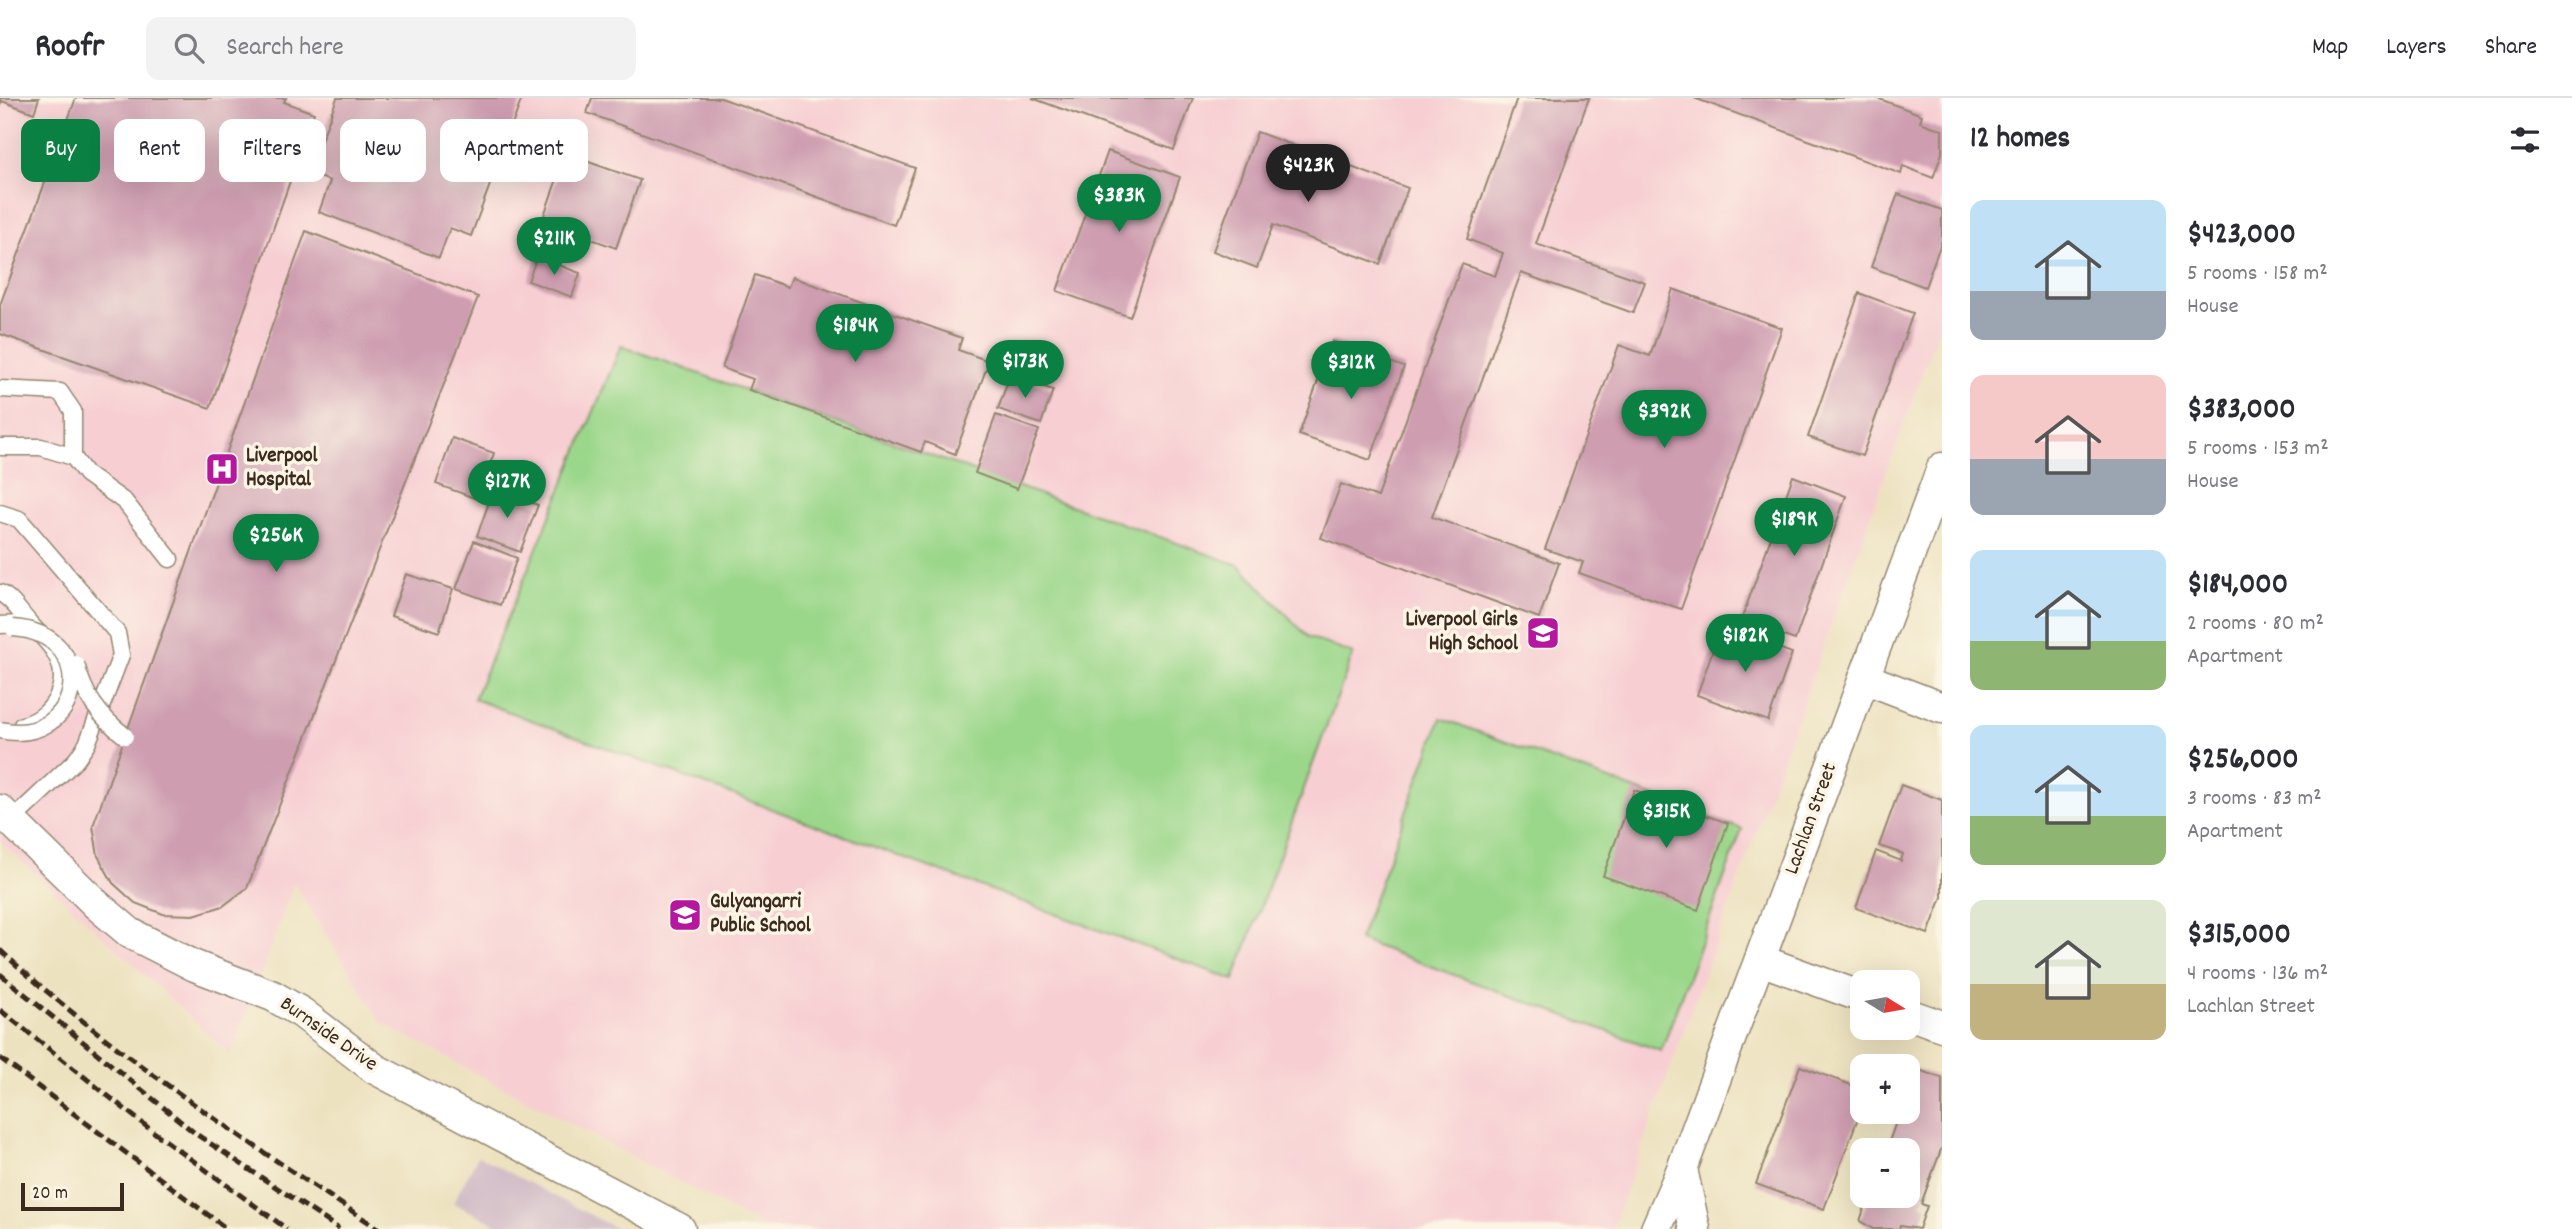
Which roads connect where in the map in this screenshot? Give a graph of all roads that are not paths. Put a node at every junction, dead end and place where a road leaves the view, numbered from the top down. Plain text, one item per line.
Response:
1 (0, 388) edge
2 (0, 447) edge
3 (41, 447) junction
4 (0, 456) edge
5 (73, 457) junction
6 (1942, 468) edge
7 (0, 513) edge
8 (170, 559) dead end
9 (0, 593) edge
10 (0, 625) edge
11 (0, 631) edge
12 (1864, 678) junction
13 (1942, 708) edge
14 (0, 724) edge
15 (0, 730) edge
16 (125, 736) dead end
17 (6, 815) edge
18 (1760, 960) junction
19 (1850, 993) edge
20 (1920, 1018) edge
21 (1942, 1026) edge
22 (1682, 1169) junction
23 (680, 1229) edge
24 (1656, 1229) edge
25 (1695, 1229) edge

1 - 5 lane
2 - 3 lane
3 - 4 lane
3 - 5 lane
5 - 8 lane
6 - 12 street, Lachlan Street
7 - 17 lane
9 - 14 lane, bridge
10 - 16 lane, bridge
11 - 15 lane, bridge
12 - 13 street
12 - 18 street, Lachlan Street
17 - 23 street, Burnside Drive
18 - 19 street
18 - 22 street, Lachlan Street
20 - 21 street
22 - 24 street, Lachlan Street
22 - 25 street

